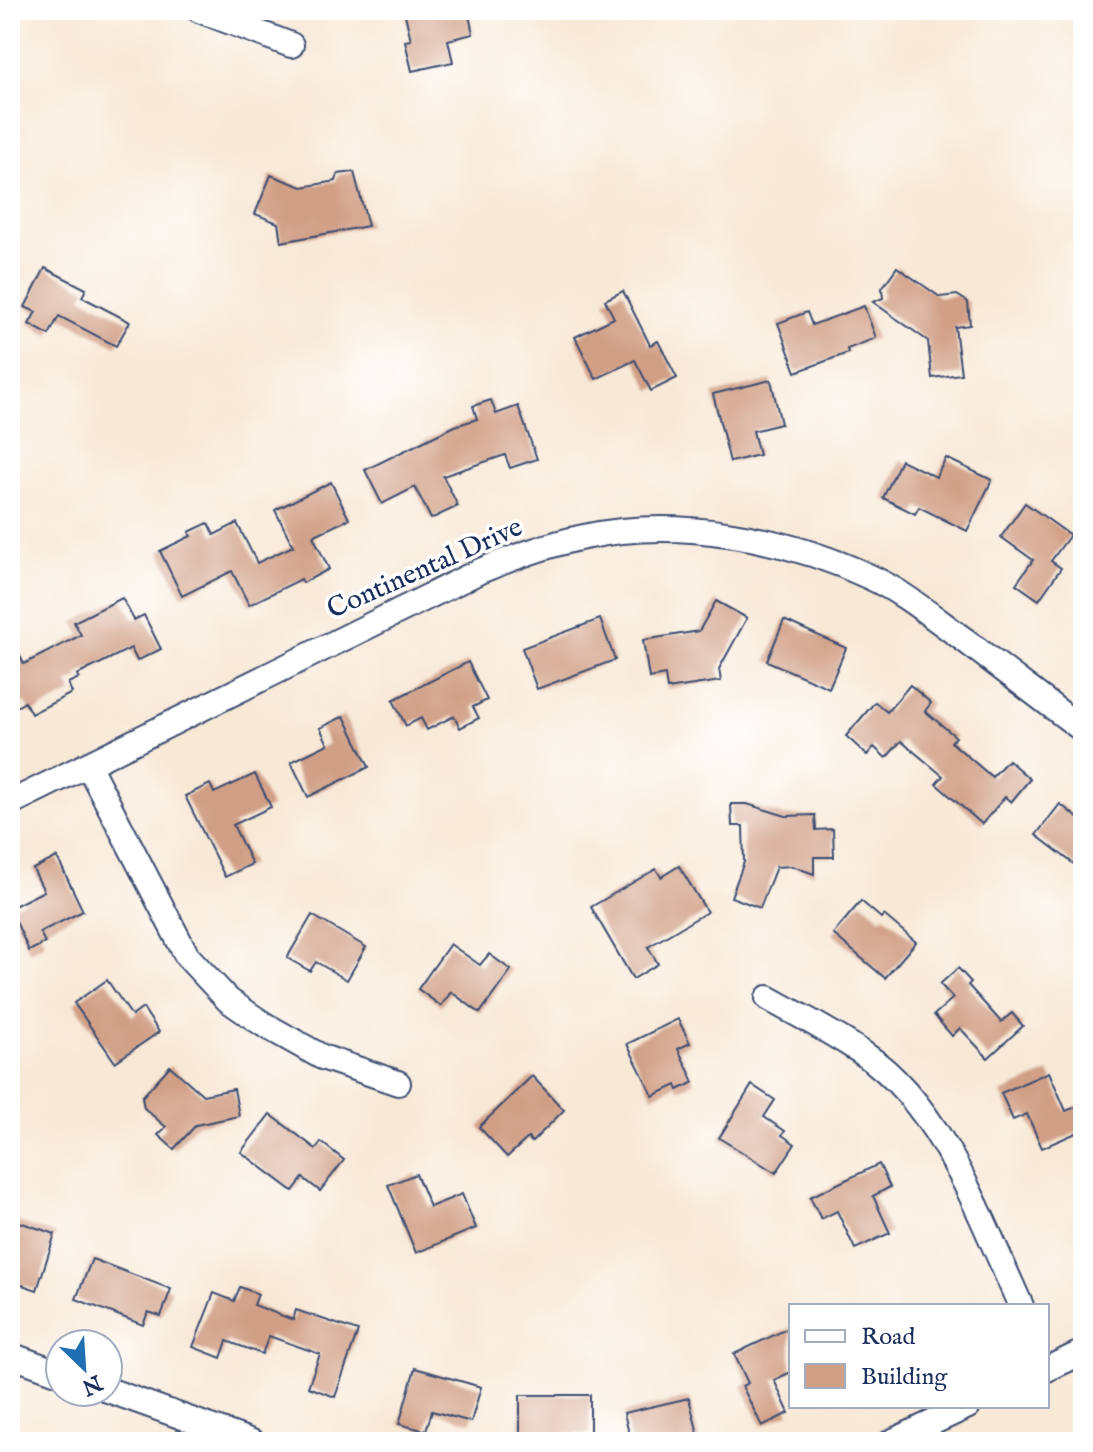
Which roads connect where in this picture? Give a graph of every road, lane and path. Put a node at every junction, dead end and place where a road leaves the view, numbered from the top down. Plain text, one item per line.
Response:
1 (199, 10) edge
2 (291, 45) dead end
3 (1083, 730) edge
4 (88, 765) junction
5 (10, 803) edge
6 (768, 998) dead end
7 (398, 1083) dead end
8 (1020, 1304) edge
9 (1083, 1352) edge
10 (10, 1355) edge
11 (1049, 1366) edge
12 (44, 1367) edge
13 (124, 1396) edge
14 (964, 1408) edge
15 (252, 1442) edge
16 (891, 1442) edge

1 - 2 street
3 - 4 street, Continental Drive
4 - 5 street, Continental Drive
4 - 7 street
6 - 8 street
9 - 11 street
10 - 12 street
13 - 15 street
14 - 16 street

